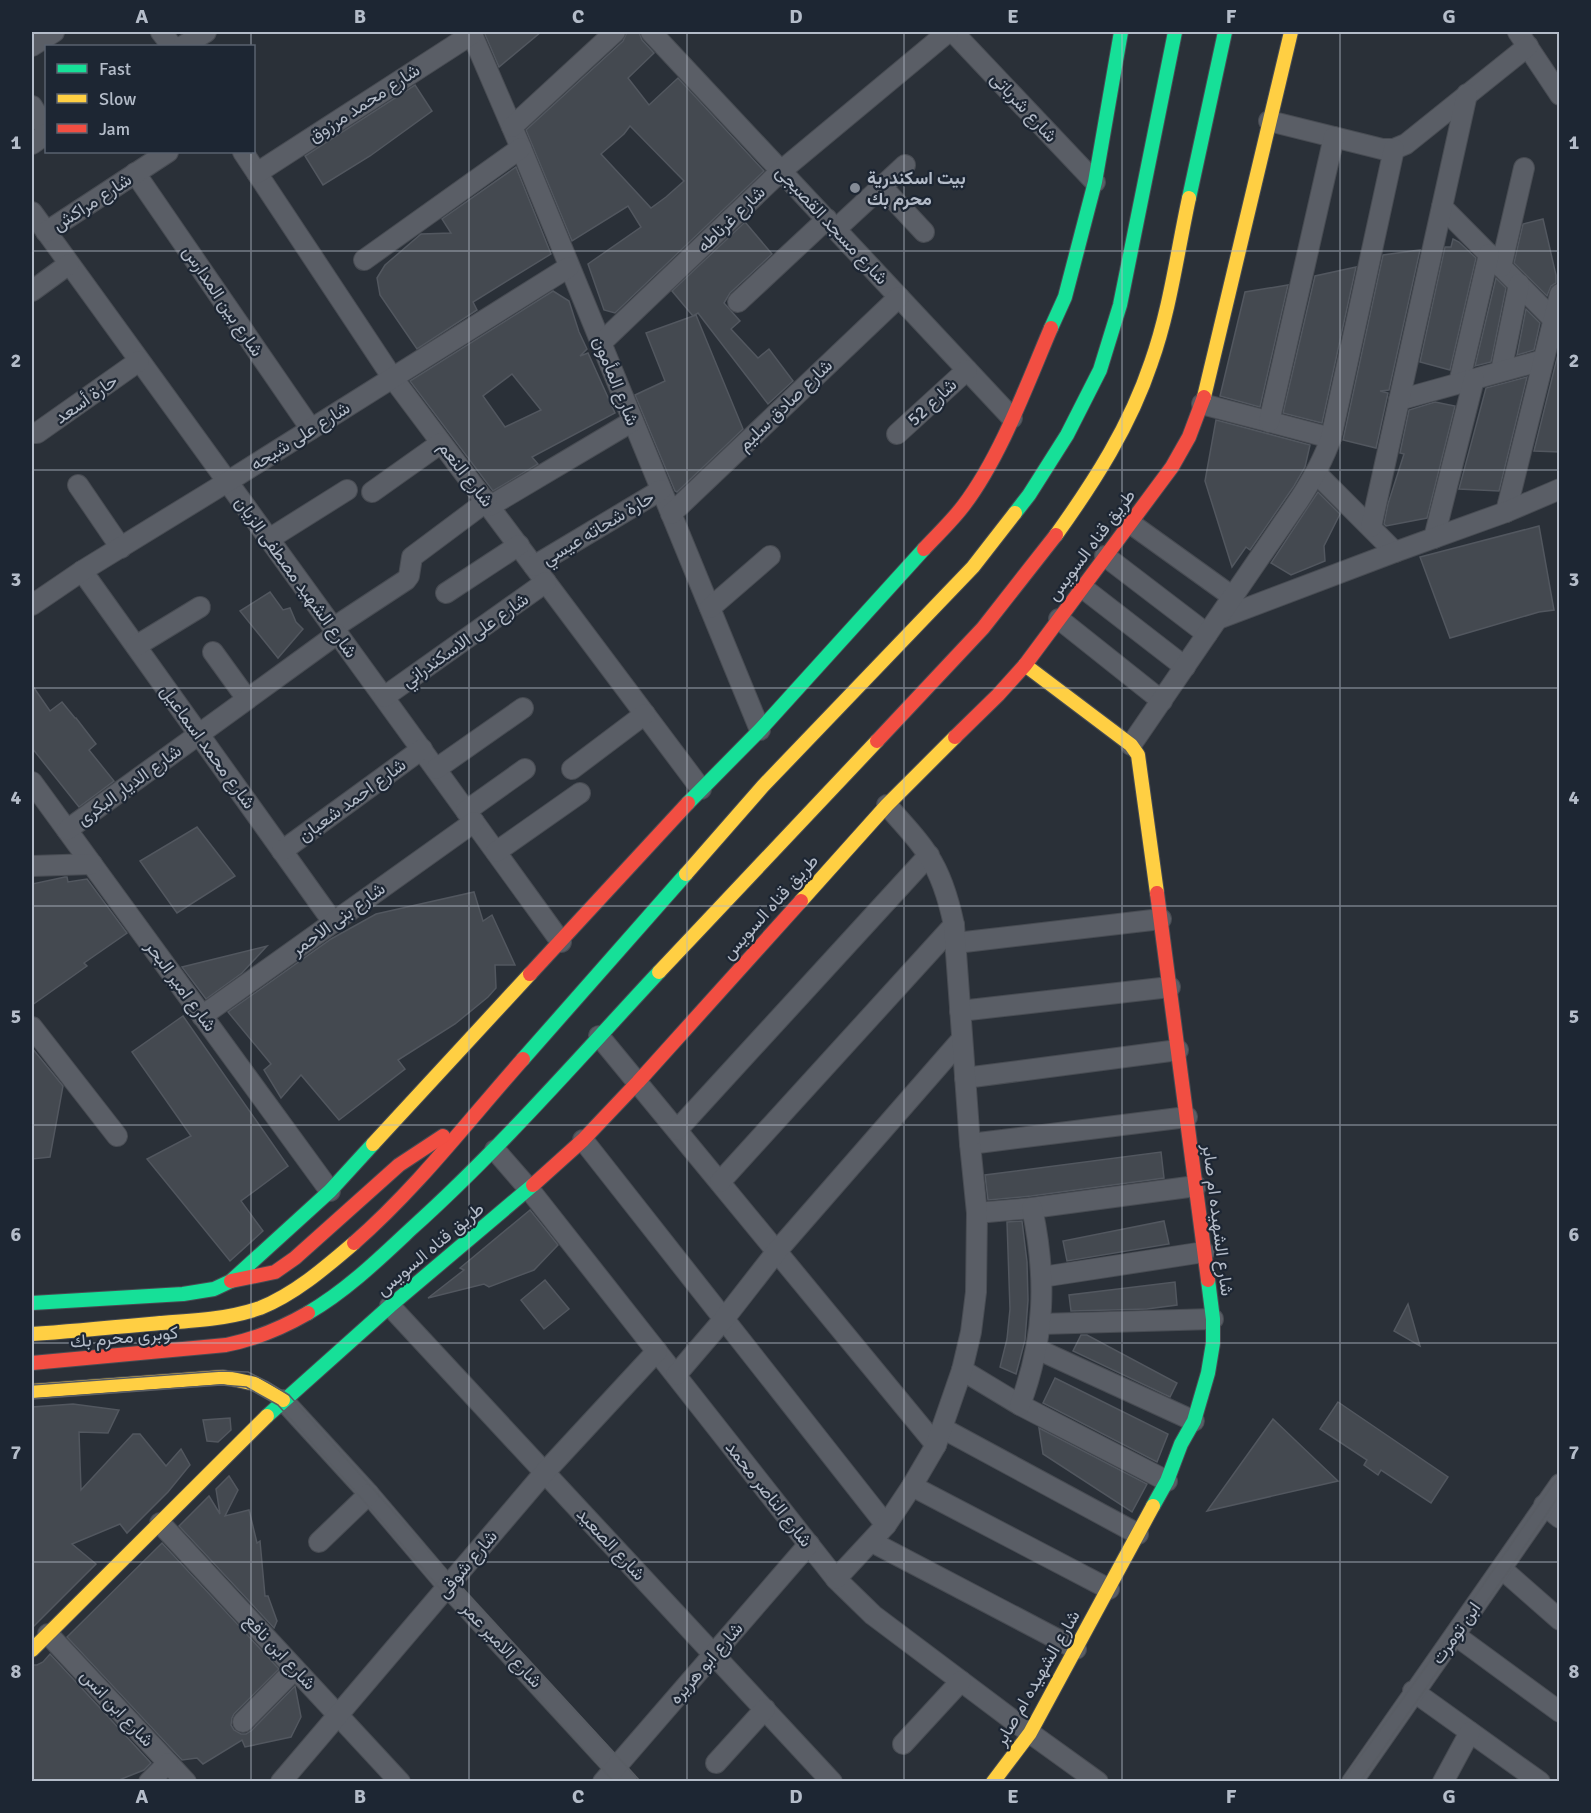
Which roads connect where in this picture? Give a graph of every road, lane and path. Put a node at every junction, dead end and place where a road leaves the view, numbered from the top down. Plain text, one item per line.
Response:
1 (54, 32) edge
2 (161, 32) edge
3 (206, 32) edge
4 (615, 32) edge
5 (651, 32) edge
6 (951, 32) edge
7 (1121, 32) edge
8 (1175, 32) edge
9 (1226, 32) edge
10 (1291, 32) edge
11 (471, 33) edge
12 (1523, 39) edge
13 (171, 45) edge
14 (185, 45) edge
15 (32, 46) edge
16 (1467, 94) junction
17 (1560, 94) edge
18 (32, 106) edge
19 (1269, 121) junction
20 (45, 127) edge
21 (512, 127) junction
22 (45, 135) edge
23 (1334, 137) junction
24 (32, 144) edge
25 (521, 148) junction
26 (1394, 149) junction
27 (166, 153) edge
28 (244, 153) edge
29 (905, 165) dead end
30 (1524, 168) dead end
31 (781, 171) junction
32 (135, 173) junction
33 (257, 173) junction
34 (1095, 182) junction
35 (882, 187) junction
36 (1442, 207) junction
37 (32, 212) edge
38 (831, 224) junction
39 (46, 232) junction
40 (924, 232) dead end
41 (364, 260) dead end
42 (1495, 260) junction
43 (69, 264) junction
44 (569, 267) junction
45 (1519, 284) junction
46 (32, 291) edge
47 (1560, 294) edge
48 (899, 297) junction
49 (738, 302) dead end
50 (1553, 319) junction
51 (601, 344) junction
52 (1550, 354) edge
53 (139, 361) junction
54 (967, 370) junction
55 (1501, 372) junction
56 (392, 377) junction
57 (1466, 381) junction
58 (1399, 400) junction
59 (1202, 404) junction
60 (1012, 418) junction
61 (633, 421) junction
62 (1269, 422) junction
63 (311, 429) junction
64 (32, 433) edge
65 (897, 434) dead end
66 (1331, 438) junction
67 (441, 443) junction
68 (1317, 473) junction
69 (227, 482) junction
70 (78, 485) dead end
71 (1560, 489) edge
72 (347, 490) dead end
73 (661, 490) junction
74 (372, 492) dead end
75 (489, 504) junction
76 (1506, 512) junction
77 (671, 514) junction
78 (1130, 523) junction
79 (1371, 527) junction
80 (1434, 538) junction
81 (269, 539) junction
82 (519, 545) junction
83 (121, 548) junction
84 (1395, 552) junction
85 (770, 556) dead end
86 (1105, 556) junction
87 (534, 566) junction
88 (82, 571) junction
89 (546, 582) junction
90 (1083, 588) junction
91 (446, 593) dead end
92 (1233, 597) junction
93 (32, 605) edge
94 (200, 607) dead end
95 (710, 608) junction
96 (1059, 619) junction
97 (1213, 627) junction
98 (335, 631) junction
99 (136, 646) junction
100 (213, 652) dead end
101 (1025, 665) junction
102 (1185, 667) junction
103 (384, 697) junction
104 (247, 699) junction
105 (1162, 701) junction
106 (523, 708) dead end
107 (645, 714) junction
108 (760, 730) junction
109 (199, 734) junction
110 (1131, 746) junction
111 (422, 750) junction
112 (436, 769) junction
113 (525, 769) dead end
114 (572, 769) dead end
115 (32, 782) edge
116 (701, 789) junction
117 (580, 793) dead end
118 (887, 805) junction
119 (470, 816) junction
120 (67, 830) junction
121 (282, 851) junction
122 (496, 852) junction
123 (928, 855) junction
124 (92, 864) junction
125 (32, 866) edge
126 (1161, 919) junction
127 (333, 922) junction
128 (955, 934) junction
129 (561, 942) junction
130 (1170, 987) junction
131 (960, 1011) junction
132 (202, 1016) junction
133 (32, 1027) edge
134 (599, 1036) junction
135 (962, 1039) junction
136 (1178, 1050) junction
137 (965, 1078) junction
138 (638, 1082) junction
139 (1187, 1117) junction
140 (470, 1119) junction
141 (677, 1130) junction
142 (117, 1136) dead end
143 (583, 1140) junction
144 (970, 1144) junction
145 (495, 1150) junction
146 (720, 1182) junction
147 (1196, 1186) junction
148 (529, 1189) junction
149 (330, 1191) junction
150 (1032, 1208) junction
151 (977, 1213) junction
152 (777, 1251) junction
153 (1204, 1252) junction
154 (1042, 1277) junction
155 (231, 1281) junction
156 (32, 1303) edge
157 (390, 1306) junction
158 (1213, 1319) junction
159 (724, 1320) junction
160 (1041, 1324) junction
161 (32, 1334) edge
162 (219, 1346) joint
163 (1037, 1349) junction
164 (657, 1351) junction
165 (32, 1363) edge
166 (962, 1370) junction
167 (676, 1374) junction
168 (32, 1390) edge
169 (283, 1400) junction
170 (1020, 1405) junction
171 (1194, 1421) junction
172 (939, 1436) junction
173 (545, 1472) junction
174 (1167, 1481) junction
175 (1560, 1484) edge
176 (912, 1486) junction
177 (369, 1494) junction
178 (1544, 1505) junction
179 (1560, 1518) edge
180 (160, 1523) junction
181 (886, 1525) junction
182 (1138, 1534) junction
183 (319, 1542) dead end
184 (872, 1542) junction
185 (809, 1544) junction
186 (1502, 1569) junction
187 (836, 1579) junction
188 (448, 1587) junction
189 (1109, 1589) junction
190 (1560, 1620) edge
191 (48, 1634) junction
192 (1455, 1635) junction
193 (1076, 1649) junction
194 (32, 1650) edge
195 (714, 1654) junction
196 (295, 1669) junction
197 (961, 1681) junction
198 (1413, 1691) junction
199 (765, 1709) junction
200 (1560, 1712) edge
201 (338, 1715) junction
202 (243, 1722) dead end
203 (1470, 1732) junction
204 (1030, 1733) junction
205 (903, 1744) dead end
206 (168, 1763) junction
207 (716, 1763) dead end
208 (1516, 1774) edge
209 (615, 1777) edge
210 (149, 1782) edge
211 (186, 1782) edge
212 (282, 1782) edge
213 (400, 1782) edge
214 (832, 1782) edge
215 (993, 1782) edge
216 (1098, 1782) edge
217 (1352, 1782) edge
218 (1443, 1782) edge
219 (1540, 1782) edge

1 - 15 street
2 - 13 street
3 - 14 street
4 - 21 street
5 - 31 street, شارع مسجد القصبجى
6 - 31 street, شارع غرناطه
6 - 34 street, شارع شرباتى
7 - 34 main road
8 - 140 main road
9 - 134 main road, طريق قناه السويس
10 - 19 main road, طريق قناه السويس
11 - 21 street, شارع المأمون
11 - 33 street, شارع محمد مرزوق
12 - 16 street
12 - 17 street
16 - 26 street
16 - 36 street
18 - 20 street
19 - 23 street
19 - 59 main road, طريق قناه السويس
21 - 25 street, شارع المأمون
22 - 24 street
23 - 26 street
23 - 62 street
25 - 41 street
25 - 44 street, شارع المأمون
26 - 66 street
27 - 32 street, شارع مراكش
28 - 33 street, شارع النعم
29 - 35 street
30 - 42 street
31 - 38 street, شارع مسجد القصبجى
31 - 51 street, شارع غرناطه
32 - 39 street, شارع مراكش
32 - 63 street, شارع بين المدارس
33 - 56 street, شارع النعم
34 - 60 main road
35 - 38 street
35 - 40 street
36 - 42 street
36 - 58 street
37 - 39 street, شارع الشهيد مصطفى الزيان
38 - 48 street, شارع مسجد القصبجى
38 - 49 street
39 - 43 street, شارع الشهيد مصطفى الزيان
42 - 45 street
42 - 57 street
43 - 46 street
43 - 53 street, شارع الشهيد مصطفى الزيان
44 - 51 street, شارع المأمون
44 - 56 street, شارع على شيحه
45 - 50 street
45 - 55 street
47 - 50 street
48 - 54 street, شارع مسجد القصبجى
48 - 77 street, شارع صادق سليم
50 - 52 street
51 - 61 street, شارع المأمون
52 - 55 street
52 - 76 street
53 - 64 street, حارة أسعد
53 - 69 street, شارع الشهيد مصطفى الزيان
54 - 60 street, شارع مسجد القصبجى
54 - 65 street, شارع 52
55 - 57 street
56 - 63 street, شارع على شيحه
56 - 67 street, شارع النعم
57 - 58 street
57 - 80 street
58 - 79 street
59 - 62 street
59 - 78 main road, طريق قناه السويس
60 - 108 main road
61 - 73 street, شارع المأمون
61 - 75 street, شارع الديار البكرى
62 - 66 street
63 - 69 street, شارع على شيحه
66 - 68 street
67 - 74 street
67 - 75 street, شارع النعم
68 - 79 street
68 - 92 street
69 - 81 street, شارع الشهيد مصطفى الزيان
69 - 83 street, شارع على شيحه
70 - 83 street
71 - 76 street
72 - 81 street
73 - 77 street, شارع المأمون
73 - 87 street, حارة شحاته عيسي
75 - 82 street, شارع النعم
75 - 98 street, شارع الديار البكرى
76 - 80 street
77 - 95 street, شارع المأمون
78 - 86 main road, طريق قناه السويس
78 - 92 street
79 - 84 street
80 - 84 street
81 - 98 street, شارع الشهيد مصطفى الزيان
82 - 87 street, شارع النعم
82 - 91 street
83 - 88 street, شارع على شيحه
84 - 97 street
85 - 95 street
86 - 90 main road, طريق قناه السويس
86 - 97 street
87 - 89 street, شارع النعم
88 - 93 street, شارع على شيحه
88 - 99 street, شارع محمد اسماعيل
89 - 103 street, شارع على الاسكندراني
89 - 107 street, شارع النعم
90 - 96 main road, طريق قناه السويس
90 - 102 street
92 - 97 street
94 - 99 street
95 - 108 street, شارع المأمون
96 - 101 main road, طريق قناه السويس
96 - 105 street
97 - 102 street
98 - 103 street, شارع الشهيد مصطفى الزيان
98 - 104 street, شارع الديار البكرى
99 - 109 street, شارع محمد اسماعيل
100 - 104 street
101 - 110 main road
101 - 118 main road, طريق قناه السويس
102 - 105 street
103 - 111 street, شارع الشهيد مصطفى الزيان
104 - 109 street, شارع الديار البكرى
105 - 110 street
106 - 112 street
107 - 114 street
107 - 116 street, شارع النعم
108 - 116 main road
109 - 120 street, شارع الديار البكرى
109 - 121 street, شارع محمد اسماعيل
110 - 126 main road, شارع الشهيده ام صابر
111 - 112 street, شارع الشهيد مصطفى الزيان
111 - 121 street, شارع احمد شعبان
112 - 119 street, شارع الشهيد مصطفى الزيان
113 - 119 street, شارع بنى الاحمر
115 - 120 street, شارع امير البحر
116 - 129 main road
117 - 122 street
118 - 123 street
118 - 138 main road, طريق قناه السويس
119 - 122 street, شارع الشهيد مصطفى الزيان
119 - 127 street, شارع بنى الاحمر
120 - 124 street, شارع امير البحر
121 - 127 street, شارع محمد اسماعيل
122 - 129 street, شارع الشهيد مصطفى الزيان
123 - 128 street
123 - 141 street
124 - 125 street
124 - 132 street, شارع امير البحر
126 - 128 street
126 - 130 main road, شارع الشهيده ام صابر
127 - 132 street, شارع بنى الاحمر
128 - 131 street
128 - 146 street
129 - 149 main road
130 - 131 street
130 - 136 main road, شارع الشهيده ام صابر
131 - 135 street
132 - 149 street, شارع امير البحر
133 - 142 street
134 - 138 street
134 - 145 main road, طريق قناه السويس
135 - 137 street
135 - 152 street
136 - 137 street
136 - 139 main road, شارع الشهيده ام صابر
137 - 144 street
138 - 141 street
138 - 143 main road, طريق قناه السويس
139 - 144 street
139 - 147 main road, شارع الشهيده ام صابر
140 - 155 main road
140 - 161 main road, كوبرى محرم بك
141 - 146 street
143 - 148 main road, طريق قناه السويس
143 - 159 street
144 - 151 street
145 - 148 street, شارع الناصر محمد
145 - 162 main road, طريق قناه السويس
146 - 152 street
147 - 150 street
147 - 153 main road, شارع الشهيده ام صابر
148 - 157 main road, طريق قناه السويس
148 - 164 street, شارع الناصر محمد
149 - 155 main road
150 - 151 street
150 - 154 street
151 - 166 street
152 - 159 street
152 - 172 street
153 - 154 street
153 - 158 main road, شارع الشهيده ام صابر
154 - 160 street
155 - 156 main road
157 - 169 main road, طريق قناه السويس
157 - 173 street, شارع الصعيد
158 - 160 street
158 - 171 main road, شارع الشهيده ام صابر
159 - 167 street
159 - 181 street
160 - 163 street
162 - 165 main road, كوبرى محرم بك
163 - 170 street
163 - 171 street
164 - 167 street, شارع الناصر محمد
164 - 173 street, شارع شوقى
166 - 170 street
166 - 172 street
167 - 185 street, شارع الناصر محمد
168 - 169 main road
169 - 177 street, شارع الامير عمر
169 - 180 main road, طريق قناه السويس
170 - 174 street
171 - 174 main road, شارع الشهيده ام صابر
172 - 176 street
172 - 182 street
173 - 188 street, شارع شوقى
173 - 195 street, شارع الصعيد
174 - 182 main road, شارع الشهيده ام صابر
175 - 178 street, ابن تومرت
176 - 181 street
176 - 189 street
177 - 183 street
177 - 188 street, شارع الامير عمر
178 - 179 street
178 - 186 street, ابن تومرت
180 - 191 main road, طريق قناه السويس
180 - 196 street, شارع ابن نافع
181 - 184 street
182 - 189 main road, شارع الشهيده ام صابر
184 - 187 street
184 - 193 street
185 - 187 street, شارع الناصر محمد
185 - 195 street, شارع ابو هريره
186 - 190 street
186 - 192 street, ابن تومرت
187 - 197 street, شارع الناصر محمد
188 - 201 street, شارع شوقى
188 - 209 street, شارع الامير عمر
189 - 193 main road, شارع الشهيده ام صابر
191 - 194 main road, طريق قناه السويس
191 - 206 street, شارع ابن انس
192 - 198 street, ابن تومرت
192 - 200 street
193 - 204 main road, شارع الشهيده ام صابر
195 - 199 street, شارع الصعيد
195 - 209 street, شارع ابو هريره
196 - 201 street, شارع ابن نافع
196 - 202 street
197 - 204 street, شارع الناصر محمد
197 - 205 street
198 - 203 street
198 - 217 street, ابن تومرت
199 - 207 street
199 - 214 street, شارع الصعيد
201 - 212 street, شارع شوقى
201 - 213 street, شارع ابن نافع
203 - 208 street
203 - 218 street
204 - 215 main road, شارع الشهيده ام صابر
204 - 216 street, شارع الناصر محمد
206 - 210 street
206 - 211 street, شارع ابن انس
208 - 219 street

